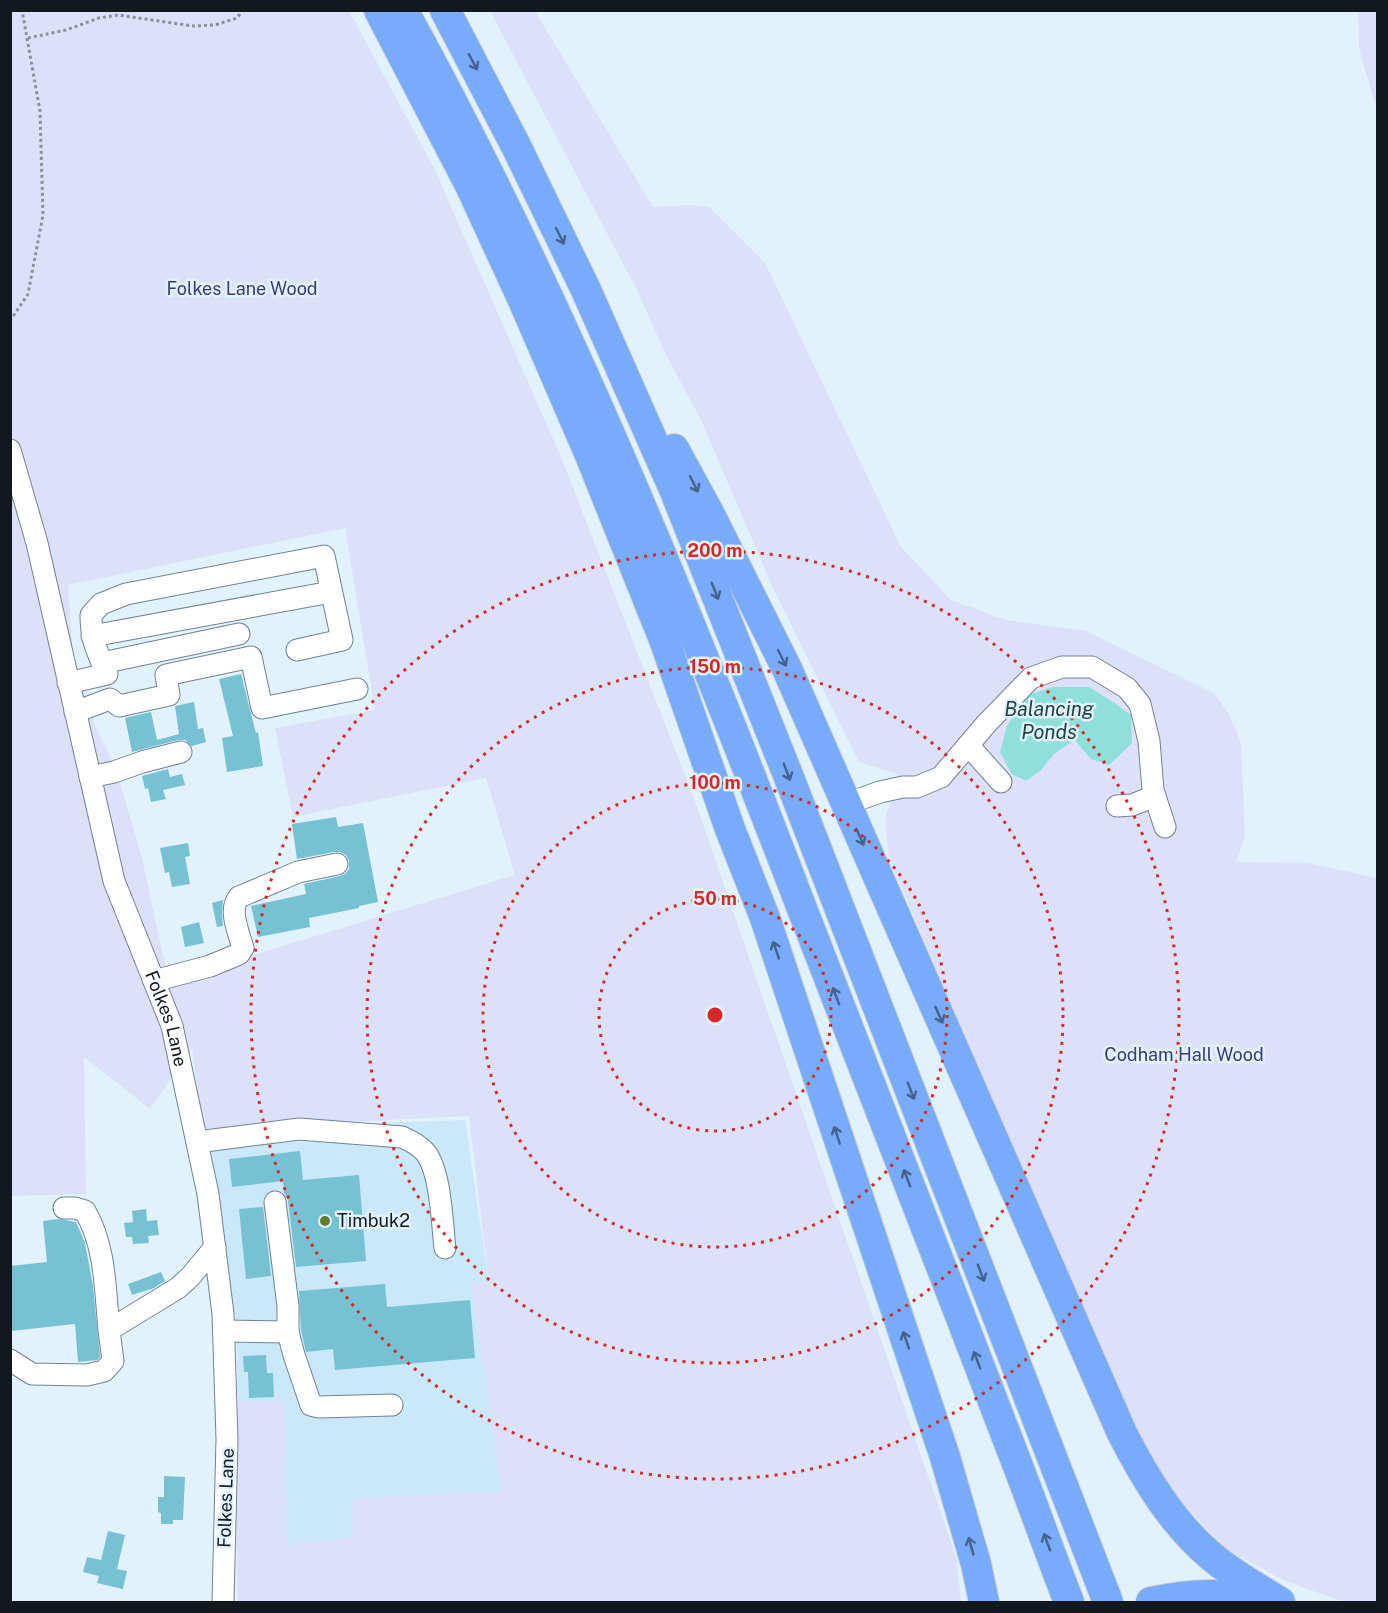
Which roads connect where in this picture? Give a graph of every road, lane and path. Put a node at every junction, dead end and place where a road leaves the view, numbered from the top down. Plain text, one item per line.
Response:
1 (22, 10) edge
2 (243, 10) edge
3 (379, 10) edge
4 (403, 10) edge
5 (446, 10) edge
6 (28, 38) junction
7 (10, 321) edge
8 (611, 344) junction
9 (10, 450) edge
10 (227, 575) junction
11 (331, 592) junction
12 (234, 610) junction
13 (92, 636) junction
14 (297, 650) dead end
15 (102, 663) junction
16 (68, 683) junction
17 (357, 689) dead end
18 (75, 712) junction
19 (968, 745) junction
20 (181, 752) dead end
21 (90, 777) junction
22 (1001, 782) dead end
23 (1155, 796) junction
24 (846, 804) junction
25 (1117, 806) dead end
26 (1165, 827) dead end
27 (337, 864) dead end
28 (154, 981) junction
29 (197, 1142) junction
30 (275, 1202) dead end
31 (64, 1208) dead end
32 (215, 1247) junction
33 (445, 1248) dead end
34 (109, 1330) junction
35 (224, 1331) junction
36 (288, 1332) junction
37 (10, 1360) edge
38 (392, 1405) dead end
39 (1104, 1593) edge
40 (1068, 1600) edge
41 (223, 1602) edge
42 (984, 1602) edge
43 (1151, 1602) edge
44 (1281, 1602) edge

1 - 6 path
2 - 6 path
42 -> 3 highway
40 -> 4 highway
5 -> 8 highway
6 - 7 path
8 -> 24 highway
8 -> 39 highway
9 - 16 street, Folkes Lane
10 - 11 street
10 - 12 street
10 - 13 street
11 - 12 street
11 - 14 street
12 - 13 street
12 - 15 street
13 - 15 street
15 - 16 street
16 - 18 street, Folkes Lane
17 - 18 street
18 - 21 street, Folkes Lane
19 - 22 street
19 - 23 street
19 - 24 street
20 - 21 street
21 - 28 street, Folkes Lane
23 - 25 street
23 - 26 street
24 -> 44 highway
27 - 28 street
28 - 29 street, Folkes Lane
29 - 32 street, Folkes Lane
29 - 33 street
30 - 36 street
31 - 34 street
32 - 34 street
32 - 35 street, Folkes Lane
34 - 37 street
35 - 36 street
35 - 41 street, Folkes Lane
36 - 38 street
43 - 44 highway

